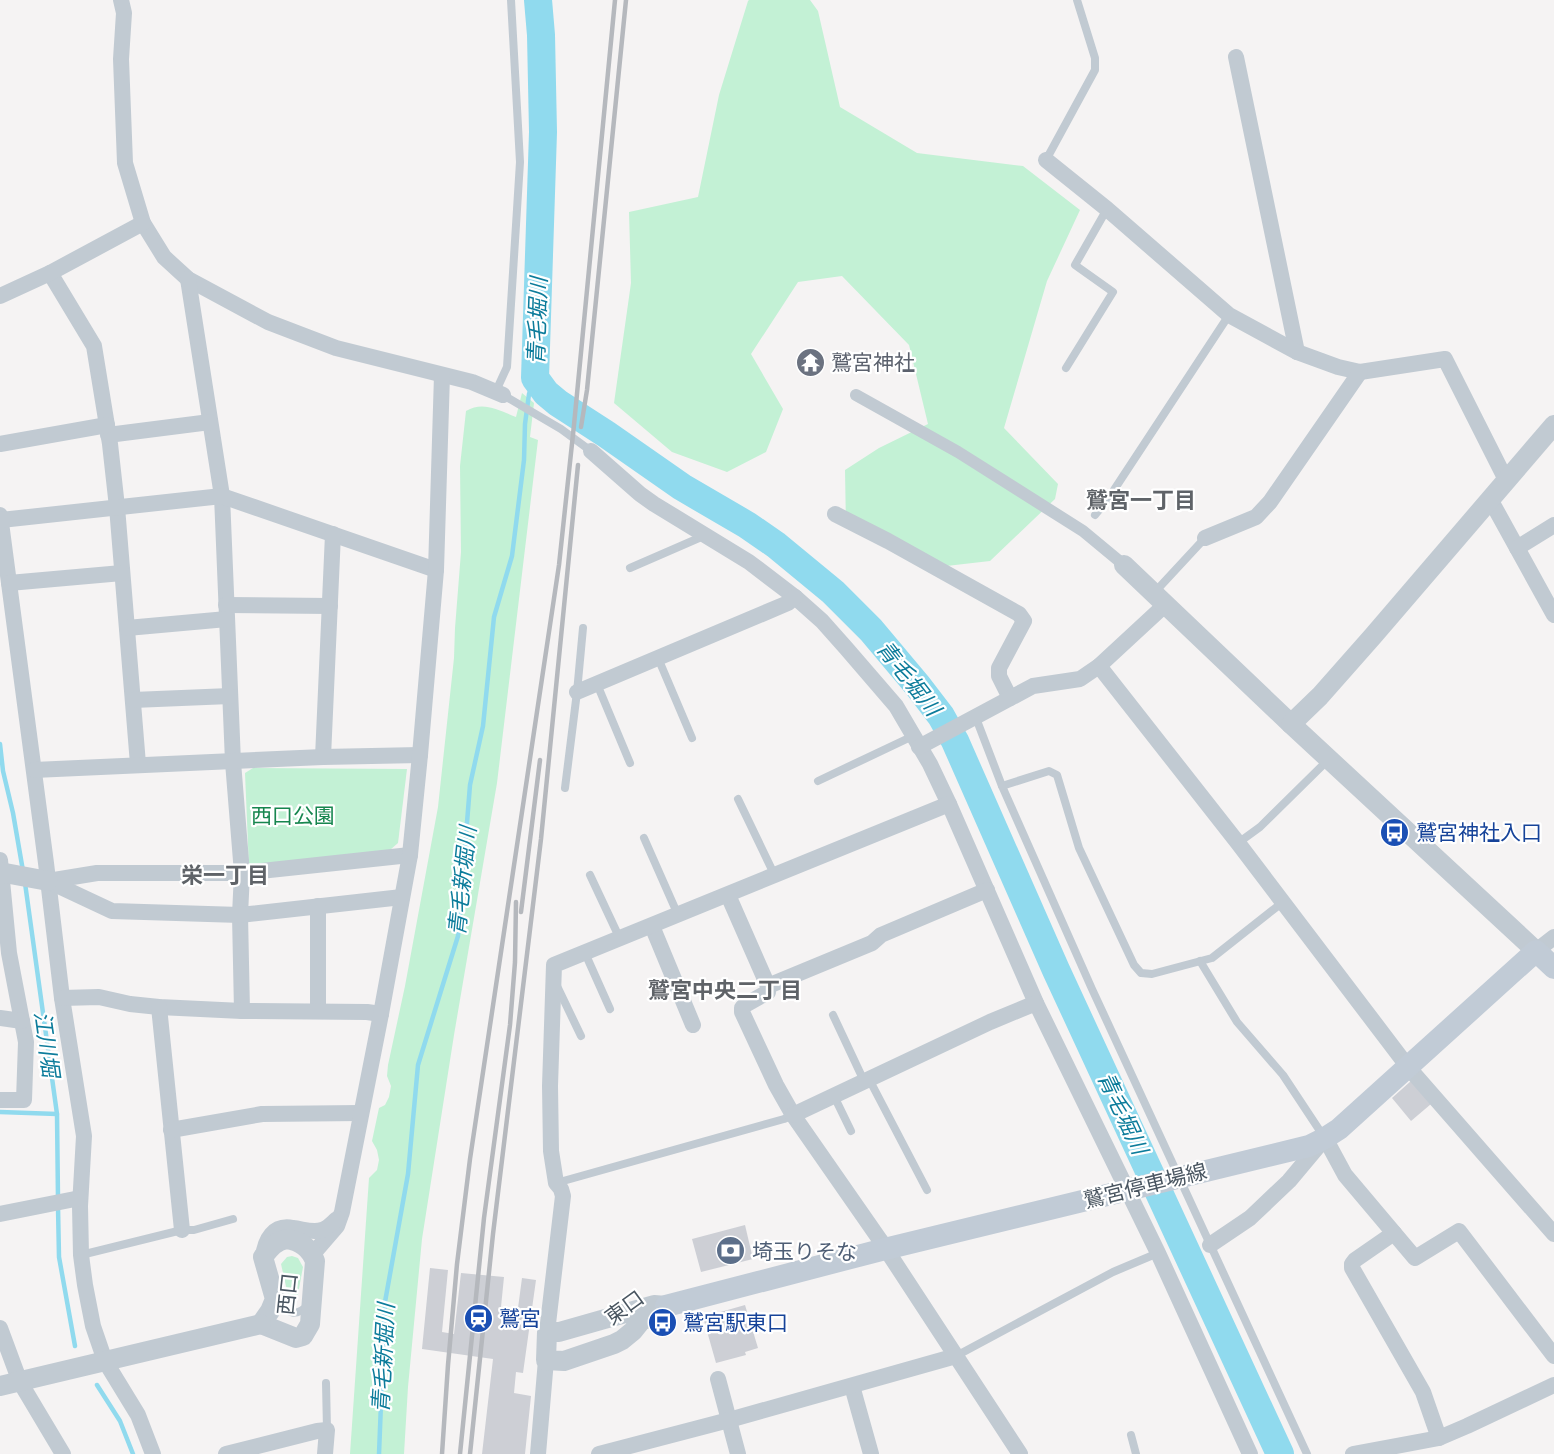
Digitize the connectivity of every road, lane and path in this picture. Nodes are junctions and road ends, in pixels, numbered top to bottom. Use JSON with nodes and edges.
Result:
{"nodes":[{"id":1,"x":121,"y":0,"type":"edge"},
{"id":2,"x":510,"y":0,"type":"edge"},
{"id":3,"x":1077,"y":0,"type":"edge"},
{"id":4,"x":1236,"y":57,"type":"dead end"},
{"id":5,"x":1046,"y":160,"type":"joint"},
{"id":6,"x":1107,"y":209,"type":"junction"},
{"id":7,"x":143,"y":223,"type":"junction"},
{"id":8,"x":50,"y":273,"type":"junction"},
{"id":9,"x":188,"y":279,"type":"junction"},
{"id":10,"x":0,"y":296,"type":"edge"},
{"id":11,"x":1229,"y":315,"type":"junction"},
{"id":12,"x":1297,"y":352,"type":"junction"},
{"id":13,"x":1066,"y":368,"type":"dead end"},
{"id":14,"x":1360,"y":372,"type":"junction"},
{"id":15,"x":442,"y":375,"type":"junction"},
{"id":16,"x":856,"y":395,"type":"dead end"},
{"id":17,"x":504,"y":396,"type":"junction"},
{"id":18,"x":210,"y":422,"type":"junction"},
{"id":19,"x":1554,"y":424,"type":"edge"},
{"id":20,"x":108,"y":430,"type":"junction"},
{"id":21,"x":0,"y":444,"type":"edge"},
{"id":22,"x":591,"y":451,"type":"joint"},
{"id":23,"x":1506,"y":480,"type":"junction"},
{"id":24,"x":222,"y":496,"type":"junction"},
{"id":25,"x":1490,"y":499,"type":"junction"},
{"id":26,"x":117,"y":507,"type":"junction"},
{"id":27,"x":835,"y":514,"type":"dead end"},
{"id":28,"x":1095,"y":514,"type":"dead end"},
{"id":29,"x":0,"y":515,"type":"edge"},
{"id":30,"x":1,"y":520,"type":"edge"},
{"id":31,"x":1554,"y":525,"type":"edge"},
{"id":32,"x":333,"y":534,"type":"junction"},
{"id":33,"x":704,"y":534,"type":"junction"},
{"id":34,"x":1205,"y":538,"type":"joint"},
{"id":35,"x":1517,"y":548,"type":"junction"},
{"id":36,"x":1124,"y":565,"type":"joint"},
{"id":37,"x":630,"y":568,"type":"dead end"},
{"id":38,"x":436,"y":570,"type":"junction"},
{"id":39,"x":122,"y":573,"type":"junction"},
{"id":40,"x":9,"y":583,"type":"junction"},
{"id":41,"x":795,"y":597,"type":"junction"},
{"id":42,"x":1160,"y":599,"type":"junction"},
{"id":43,"x":330,"y":606,"type":"junction"},
{"id":44,"x":226,"y":612,"type":"junction"},
{"id":45,"x":1554,"y":615,"type":"edge"},
{"id":46,"x":127,"y":628,"type":"junction"},
{"id":47,"x":583,"y":628,"type":"dead end"},
{"id":48,"x":658,"y":658,"type":"junction"},
{"id":49,"x":1099,"y":666,"type":"junction"},
{"id":50,"x":597,"y":684,"type":"junction"},
{"id":51,"x":577,"y":692,"type":"junction"},
{"id":52,"x":230,"y":696,"type":"junction"},
{"id":53,"x":1010,"y":698,"type":"junction"},
{"id":54,"x":133,"y":700,"type":"junction"},
{"id":55,"x":973,"y":719,"type":"junction"},
{"id":56,"x":1291,"y":724,"type":"junction"},
{"id":57,"x":692,"y":738,"type":"dead end"},
{"id":58,"x":920,"y":742,"type":"junction"},
{"id":59,"x":420,"y":755,"type":"junction"},
{"id":60,"x":323,"y":757,"type":"junction"},
{"id":61,"x":1329,"y":759,"type":"junction"},
{"id":62,"x":233,"y":762,"type":"junction"},
{"id":63,"x":630,"y":763,"type":"dead end"},
{"id":64,"x":138,"y":764,"type":"junction"},
{"id":65,"x":34,"y":770,"type":"junction"},
{"id":66,"x":818,"y":781,"type":"dead end"},
{"id":67,"x":1002,"y":786,"type":"junction"},
{"id":68,"x":565,"y":788,"type":"dead end"},
{"id":69,"x":738,"y":799,"type":"dead end"},
{"id":70,"x":950,"y":804,"type":"junction"},
{"id":71,"x":644,"y":838,"type":"dead end"},
{"id":72,"x":1238,"y":843,"type":"junction"},
{"id":73,"x":410,"y":855,"type":"junction"},
{"id":74,"x":1,"y":868,"type":"edge"},
{"id":75,"x":242,"y":873,"type":"junction"},
{"id":76,"x":590,"y":875,"type":"dead end"},
{"id":77,"x":775,"y":876,"type":"junction"},
{"id":78,"x":48,"y":881,"type":"junction"},
{"id":79,"x":987,"y":890,"type":"junction"},
{"id":80,"x":728,"y":895,"type":"junction"},
{"id":81,"x":402,"y":897,"type":"junction"},
{"id":82,"x":1283,"y":902,"type":"junction"},
{"id":83,"x":318,"y":906,"type":"junction"},
{"id":84,"x":240,"y":915,"type":"junction"},
{"id":85,"x":678,"y":915,"type":"junction"},
{"id":86,"x":652,"y":926,"type":"junction"},
{"id":87,"x":1554,"y":937,"type":"edge"},
{"id":88,"x":620,"y":939,"type":"junction"},
{"id":89,"x":1536,"y":951,"type":"junction"},
{"id":90,"x":5,"y":952,"type":"edge"},
{"id":91,"x":585,"y":953,"type":"junction"},
{"id":92,"x":1200,"y":962,"type":"junction"},
{"id":93,"x":1554,"y":968,"type":"edge"},
{"id":94,"x":554,"y":980,"type":"junction"},
{"id":95,"x":768,"y":986,"type":"junction"},
{"id":96,"x":62,"y":998,"type":"junction"},
{"id":97,"x":1036,"y":1003,"type":"junction"},
{"id":98,"x":159,"y":1007,"type":"junction"},
{"id":99,"x":610,"y":1010,"type":"dead end"},
{"id":100,"x":243,"y":1011,"type":"junction"},
{"id":101,"x":318,"y":1011,"type":"junction"},
{"id":102,"x":381,"y":1014,"type":"junction"},
{"id":103,"x":833,"y":1015,"type":"dead end"},
{"id":104,"x":0,"y":1018,"type":"edge"},
{"id":105,"x":22,"y":1021,"type":"junction"},
{"id":106,"x":693,"y":1025,"type":"dead end"},
{"id":107,"x":581,"y":1036,"type":"dead end"},
{"id":108,"x":1408,"y":1067,"type":"junction"},
{"id":109,"x":867,"y":1080,"type":"junction"},
{"id":110,"x":834,"y":1096,"type":"junction"},
{"id":111,"x":0,"y":1100,"type":"edge"},
{"id":112,"x":361,"y":1113,"type":"junction"},
{"id":113,"x":793,"y":1115,"type":"junction"},
{"id":114,"x":171,"y":1130,"type":"junction"},
{"id":115,"x":851,"y":1131,"type":"dead end"},
{"id":116,"x":1325,"y":1138,"type":"junction"},
{"id":117,"x":1176,"y":1177,"type":"junction"},
{"id":118,"x":556,"y":1183,"type":"junction"},
{"id":119,"x":1131,"y":1188,"type":"junction"},
{"id":120,"x":927,"y":1190,"type":"dead end"},
{"id":121,"x":80,"y":1198,"type":"junction"},
{"id":122,"x":0,"y":1214,"type":"edge"},
{"id":123,"x":341,"y":1217,"type":"junction"},
{"id":124,"x":233,"y":1219,"type":"dead end"},
{"id":125,"x":182,"y":1230,"type":"junction"},
{"id":126,"x":1394,"y":1233,"type":"junction"},
{"id":127,"x":1554,"y":1234,"type":"edge"},
{"id":128,"x":1210,"y":1245,"type":"junction"},
{"id":129,"x":885,"y":1249,"type":"junction"},
{"id":130,"x":1158,"y":1253,"type":"junction"},
{"id":131,"x":81,"y":1255,"type":"junction"},
{"id":132,"x":312,"y":1255,"type":"junction"},
{"id":133,"x":263,"y":1257,"type":"junction"},
{"id":134,"x":275,"y":1299,"type":"junction"},
{"id":135,"x":312,"y":1302,"type":"junction"},
{"id":136,"x":666,"y":1306,"type":"junction"},
{"id":137,"x":261,"y":1323,"type":"junction"},
{"id":138,"x":578,"y":1326,"type":"junction"},
{"id":139,"x":0,"y":1328,"type":"edge"},
{"id":140,"x":548,"y":1332,"type":"junction"},
{"id":141,"x":588,"y":1353,"type":"junction"},
{"id":142,"x":956,"y":1356,"type":"junction"},
{"id":143,"x":1554,"y":1356,"type":"edge"},
{"id":144,"x":546,"y":1360,"type":"junction"},
{"id":145,"x":105,"y":1361,"type":"junction"},
{"id":146,"x":718,"y":1379,"type":"dead end"},
{"id":147,"x":20,"y":1382,"type":"junction"},
{"id":148,"x":326,"y":1383,"type":"dead end"},
{"id":149,"x":1554,"y":1385,"type":"edge"},
{"id":150,"x":0,"y":1386,"type":"edge"},
{"id":151,"x":852,"y":1386,"type":"junction"},
{"id":152,"x":729,"y":1420,"type":"junction"},
{"id":153,"x":327,"y":1430,"type":"junction"},
{"id":154,"x":1131,"y":1435,"type":"dead end"},
{"id":155,"x":1439,"y":1438,"type":"junction"},
{"id":156,"x":605,"y":1453,"type":"edge"},
{"id":157,"x":63,"y":1454,"type":"edge"},
{"id":158,"x":153,"y":1454,"type":"edge"},
{"id":159,"x":226,"y":1454,"type":"edge"},
{"id":160,"x":325,"y":1454,"type":"edge"},
{"id":161,"x":538,"y":1454,"type":"edge"},
{"id":162,"x":738,"y":1454,"type":"edge"},
{"id":163,"x":871,"y":1454,"type":"edge"},
{"id":164,"x":1020,"y":1454,"type":"edge"},
{"id":165,"x":1136,"y":1454,"type":"edge"},
{"id":166,"x":1250,"y":1454,"type":"edge"},
{"id":167,"x":1307,"y":1454,"type":"edge"},
{"id":168,"x":1353,"y":1454,"type":"edge"}],
"edges":[{"from":1,"to":7,"type":"street"},
{"from":2,"to":17,"type":"lane"},
{"from":3,"to":5,"type":"lane"},
{"from":4,"to":12,"type":"street"},
{"from":5,"to":6,"type":"street"},
{"from":6,"to":11,"type":"street"},
{"from":6,"to":13,"type":"lane"},
{"from":7,"to":8,"type":"street"},
{"from":7,"to":9,"type":"street"},
{"from":8,"to":10,"type":"street"},
{"from":8,"to":20,"type":"street"},
{"from":9,"to":15,"type":"street"},
{"from":9,"to":18,"type":"street"},
{"from":11,"to":12,"type":"street"},
{"from":11,"to":28,"type":"lane"},
{"from":12,"to":14,"type":"street"},
{"from":14,"to":23,"type":"street"},
{"from":14,"to":34,"type":"street"},
{"from":15,"to":17,"type":"street"},
{"from":15,"to":38,"type":"street"},
{"from":16,"to":36,"type":"street"},
{"from":17,"to":22,"type":"lane"},
{"from":18,"to":20,"type":"street"},
{"from":18,"to":24,"type":"street"},
{"from":19,"to":23,"type":"street"},
{"from":20,"to":21,"type":"street"},
{"from":20,"to":26,"type":"street"},
{"from":22,"to":33,"type":"street"},
{"from":23,"to":25,"type":"street"},
{"from":24,"to":26,"type":"street"},
{"from":24,"to":32,"type":"street"},
{"from":24,"to":44,"type":"street"},
{"from":25,"to":35,"type":"street"},
{"from":25,"to":56,"type":"street"},
{"from":26,"to":30,"type":"street"},
{"from":26,"to":39,"type":"street"},
{"from":27,"to":53,"type":"street"},
{"from":29,"to":30,"type":"street"},
{"from":30,"to":40,"type":"street"},
{"from":31,"to":35,"type":"street"},
{"from":32,"to":38,"type":"street"},
{"from":32,"to":43,"type":"street"},
{"from":33,"to":37,"type":"lane"},
{"from":33,"to":41,"type":"street"},
{"from":34,"to":42,"type":"lane"},
{"from":35,"to":45,"type":"street"},
{"from":36,"to":42,"type":"street"},
{"from":38,"to":59,"type":"street"},
{"from":39,"to":40,"type":"street"},
{"from":39,"to":46,"type":"street"},
{"from":40,"to":65,"type":"street"},
{"from":41,"to":48,"type":"street"},
{"from":41,"to":58,"type":"street"},
{"from":42,"to":49,"type":"street"},
{"from":42,"to":56,"type":"street"},
{"from":43,"to":44,"type":"street"},
{"from":43,"to":60,"type":"street"},
{"from":44,"to":46,"type":"street"},
{"from":44,"to":52,"type":"street"},
{"from":46,"to":54,"type":"street"},
{"from":47,"to":51,"type":"lane"},
{"from":48,"to":50,"type":"street"},
{"from":48,"to":57,"type":"lane"},
{"from":49,"to":53,"type":"street"},
{"from":49,"to":72,"type":"street"},
{"from":50,"to":51,"type":"street"},
{"from":50,"to":63,"type":"lane"},
{"from":51,"to":68,"type":"lane"},
{"from":52,"to":54,"type":"street"},
{"from":52,"to":62,"type":"street"},
{"from":53,"to":55,"type":"street"},
{"from":54,"to":64,"type":"street"},
{"from":55,"to":58,"type":"street"},
{"from":55,"to":67,"type":"lane"},
{"from":56,"to":61,"type":"street"},
{"from":58,"to":66,"type":"lane"},
{"from":58,"to":70,"type":"street"},
{"from":59,"to":60,"type":"street"},
{"from":59,"to":73,"type":"street"},
{"from":60,"to":62,"type":"street"},
{"from":61,"to":72,"type":"lane"},
{"from":61,"to":89,"type":"street"},
{"from":62,"to":64,"type":"street"},
{"from":62,"to":75,"type":"street"},
{"from":64,"to":65,"type":"street"},
{"from":65,"to":78,"type":"street"},
{"from":67,"to":92,"type":"lane"},
{"from":67,"to":117,"type":"lane"},
{"from":69,"to":77,"type":"lane"},
{"from":70,"to":77,"type":"street"},
{"from":70,"to":79,"type":"street"},
{"from":71,"to":85,"type":"lane"},
{"from":72,"to":82,"type":"street"},
{"from":73,"to":75,"type":"street"},
{"from":73,"to":81,"type":"street"},
{"from":74,"to":78,"type":"street"},
{"from":74,"to":90,"type":"street"},
{"from":75,"to":78,"type":"street"},
{"from":75,"to":84,"type":"street"},
{"from":76,"to":88,"type":"lane"},
{"from":77,"to":80,"type":"street"},
{"from":78,"to":84,"type":"street"},
{"from":78,"to":96,"type":"street"},
{"from":79,"to":95,"type":"street"},
{"from":79,"to":97,"type":"street"},
{"from":80,"to":85,"type":"street"},
{"from":80,"to":95,"type":"street"},
{"from":81,"to":83,"type":"street"},
{"from":81,"to":102,"type":"street"},
{"from":82,"to":92,"type":"lane"},
{"from":82,"to":108,"type":"street"},
{"from":83,"to":84,"type":"street"},
{"from":83,"to":101,"type":"street"},
{"from":84,"to":100,"type":"street"},
{"from":85,"to":86,"type":"street"},
{"from":86,"to":88,"type":"street"},
{"from":86,"to":106,"type":"street"},
{"from":87,"to":89,"type":"street"},
{"from":88,"to":91,"type":"street"},
{"from":89,"to":93,"type":"main road"},
{"from":89,"to":108,"type":"main road","name":"鷲宮停車場線"},
{"from":90,"to":105,"type":"street"},
{"from":91,"to":94,"type":"street"},
{"from":91,"to":99,"type":"lane"},
{"from":92,"to":116,"type":"lane"},
{"from":94,"to":107,"type":"lane"},
{"from":94,"to":118,"type":"street"},
{"from":95,"to":113,"type":"street"},
{"from":96,"to":98,"type":"street"},
{"from":96,"to":121,"type":"street"},
{"from":97,"to":109,"type":"street"},
{"from":97,"to":119,"type":"street"},
{"from":98,"to":100,"type":"street"},
{"from":98,"to":114,"type":"street"},
{"from":100,"to":101,"type":"street"},
{"from":101,"to":102,"type":"street"},
{"from":102,"to":112,"type":"street"},
{"from":103,"to":109,"type":"lane"},
{"from":104,"to":105,"type":"street"},
{"from":105,"to":111,"type":"street"},
{"from":108,"to":116,"type":"main road","name":"鷲宮停車場線"},
{"from":108,"to":127,"type":"street"},
{"from":109,"to":110,"type":"street"},
{"from":109,"to":120,"type":"lane"},
{"from":110,"to":113,"type":"street"},
{"from":110,"to":115,"type":"lane"},
{"from":112,"to":114,"type":"street"},
{"from":112,"to":123,"type":"street"},
{"from":113,"to":118,"type":"lane"},
{"from":113,"to":129,"type":"street"},
{"from":114,"to":125,"type":"street"},
{"from":116,"to":117,"type":"main road","name":"鷲宮停車場線"},
{"from":116,"to":126,"type":"street"},
{"from":116,"to":128,"type":"street"},
{"from":117,"to":119,"type":"main road","name":"鷲宮停車場線"},
{"from":117,"to":128,"type":"lane"},
{"from":118,"to":140,"type":"street"},
{"from":119,"to":129,"type":"main road","name":"鷲宮停車場線"},
{"from":119,"to":130,"type":"street"},
{"from":121,"to":122,"type":"street"},
{"from":121,"to":131,"type":"street"},
{"from":123,"to":132,"type":"street"},
{"from":123,"to":133,"type":"street"},
{"from":124,"to":125,"type":"lane"},
{"from":125,"to":131,"type":"lane"},
{"from":126,"to":143,"type":"street"},
{"from":126,"to":155,"type":"street"},
{"from":128,"to":167,"type":"lane"},
{"from":129,"to":136,"type":"main road","name":"鷲宮停車場線"},
{"from":129,"to":142,"type":"street"},
{"from":130,"to":142,"type":"lane"},
{"from":130,"to":166,"type":"street"},
{"from":131,"to":145,"type":"street"},
{"from":132,"to":133,"type":"street","name":"西口"},
{"from":132,"to":135,"type":"street","name":"西口"},
{"from":133,"to":134,"type":"street","name":"西口"},
{"from":134,"to":135,"type":"lane"},
{"from":134,"to":137,"type":"street","name":"西口"},
{"from":135,"to":137,"type":"street","name":"西口"},
{"from":136,"to":138,"type":"street","name":"東口"},
{"from":136,"to":141,"type":"street","name":"東口"},
{"from":137,"to":145,"type":"street"},
{"from":138,"to":140,"type":"street","name":"東口"},
{"from":138,"to":141,"type":"street"},
{"from":139,"to":147,"type":"street"},
{"from":140,"to":144,"type":"street"},
{"from":141,"to":144,"type":"street","name":"東口"},
{"from":142,"to":151,"type":"street"},
{"from":142,"to":164,"type":"street"},
{"from":144,"to":161,"type":"street"},
{"from":145,"to":147,"type":"street"},
{"from":145,"to":158,"type":"street"},
{"from":146,"to":152,"type":"street"},
{"from":147,"to":150,"type":"street"},
{"from":147,"to":157,"type":"street"},
{"from":148,"to":153,"type":"lane"},
{"from":149,"to":155,"type":"street"},
{"from":151,"to":152,"type":"street"},
{"from":151,"to":163,"type":"street"},
{"from":152,"to":156,"type":"street"},
{"from":152,"to":162,"type":"street"},
{"from":153,"to":159,"type":"street"},
{"from":153,"to":160,"type":"street"},
{"from":154,"to":165,"type":"lane"},
{"from":155,"to":168,"type":"street"}]}
